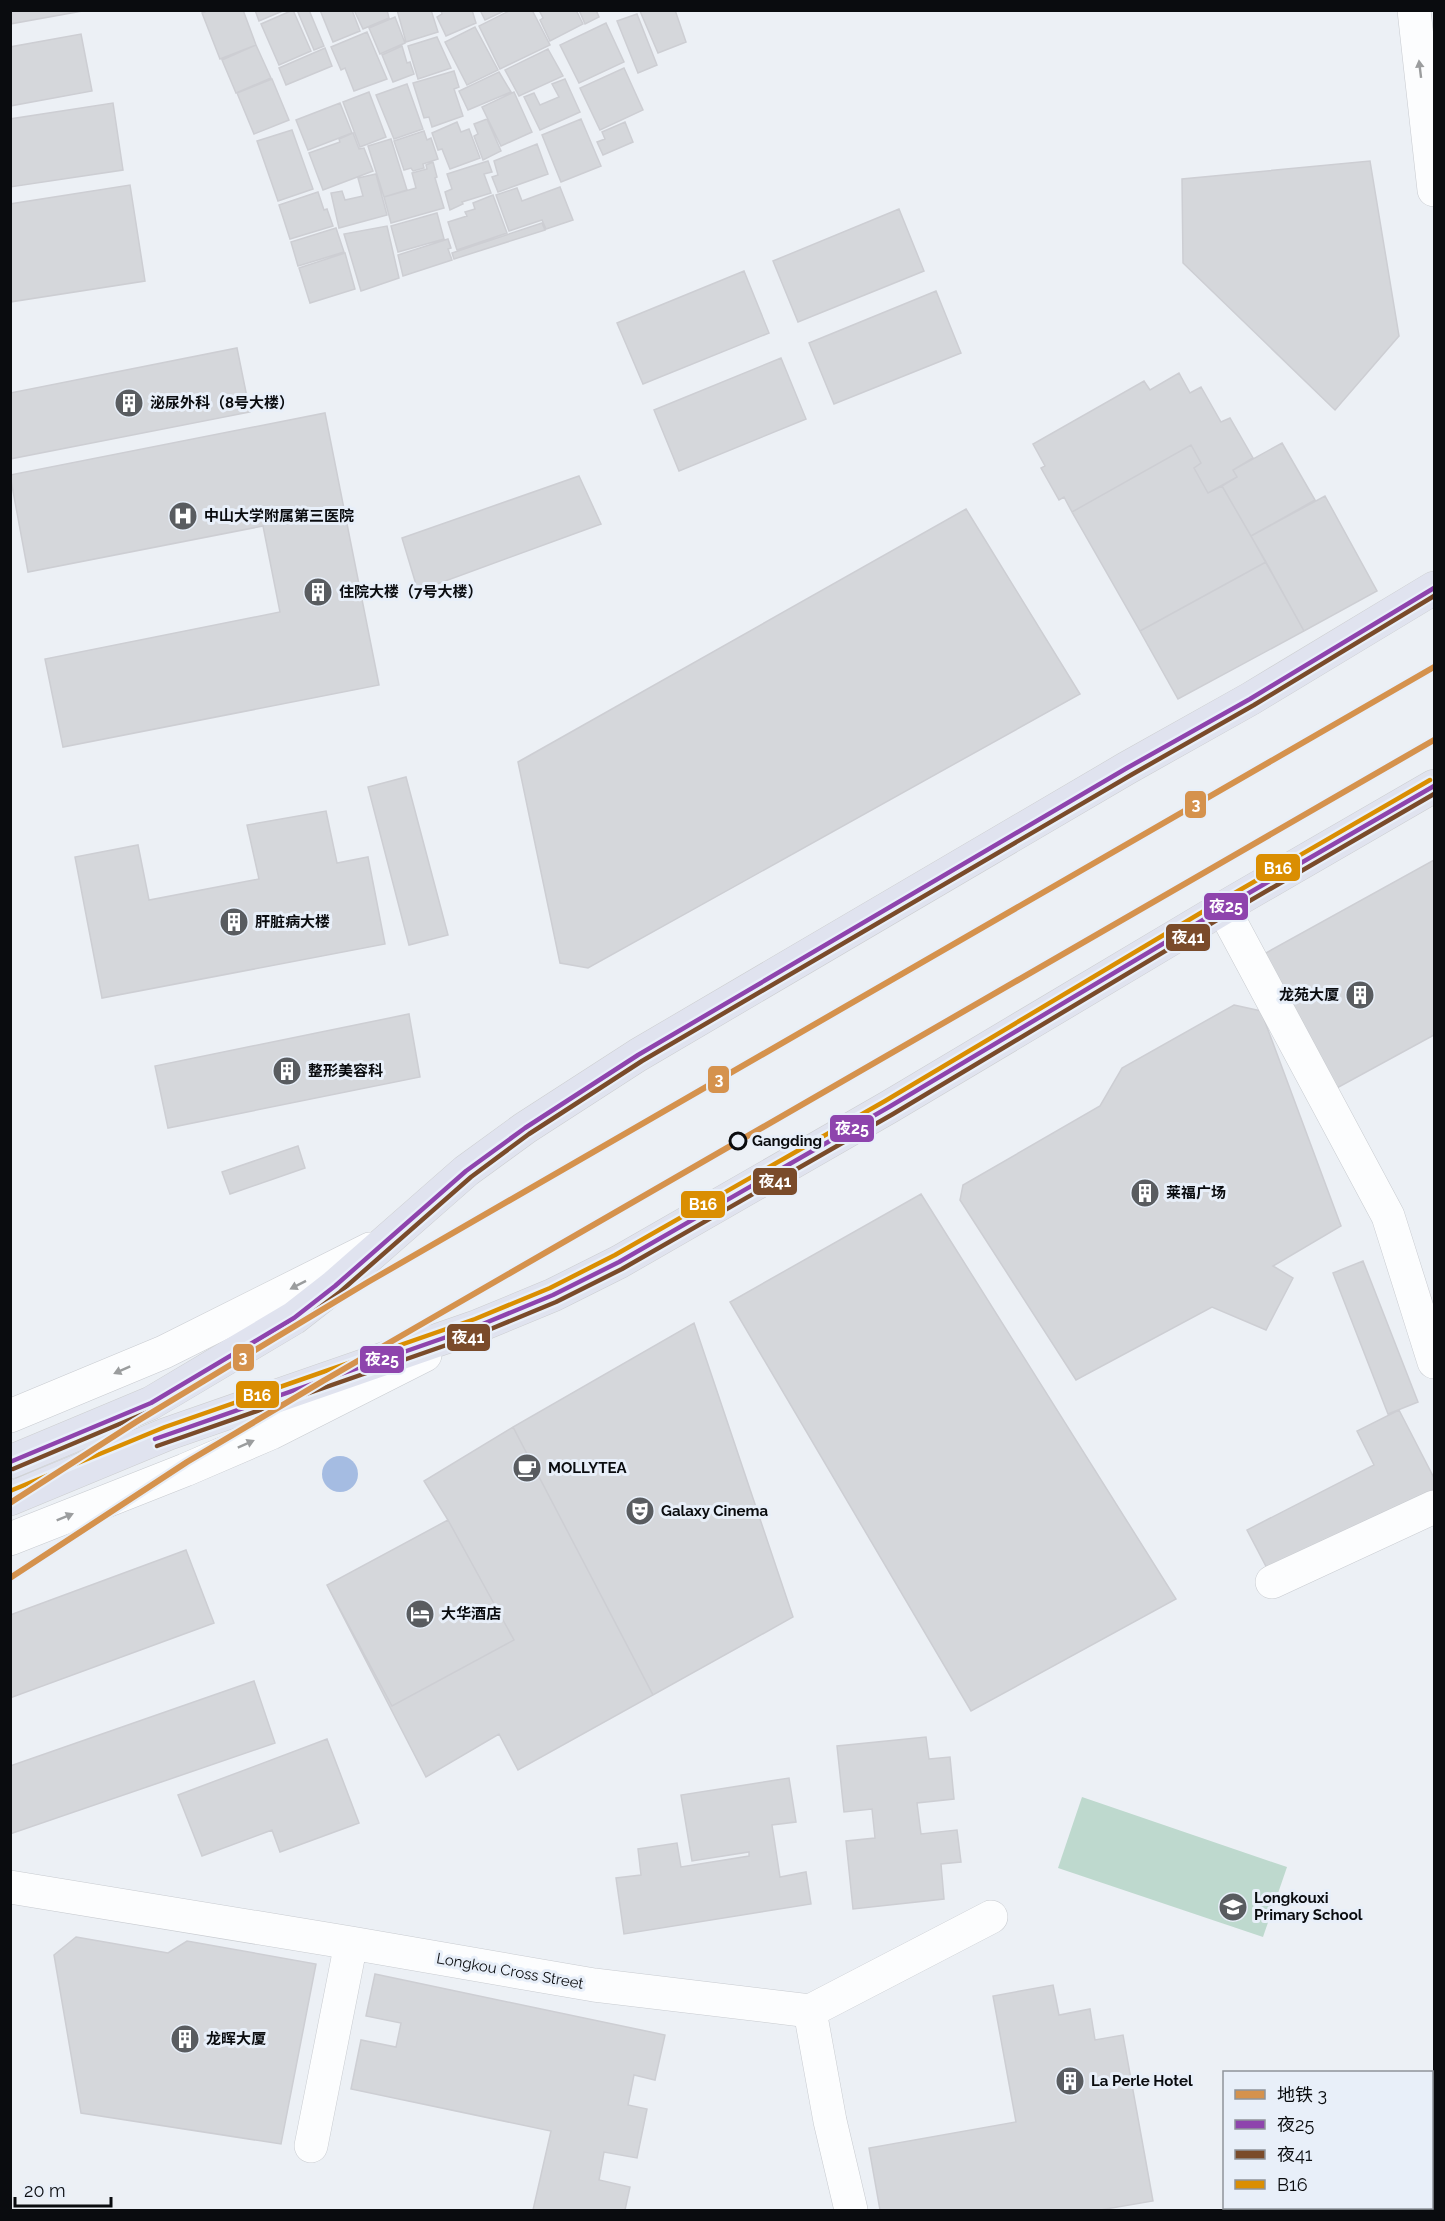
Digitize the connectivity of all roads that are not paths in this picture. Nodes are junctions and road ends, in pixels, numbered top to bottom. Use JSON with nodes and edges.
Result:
{"nodes":[{"id":1,"x":1414,"y":10,"type":"edge"},
{"id":2,"x":1434,"y":190,"type":"edge"},
{"id":3,"x":1434,"y":588,"type":"edge"},
{"id":4,"x":1434,"y":786,"type":"edge"},
{"id":5,"x":1223,"y":908,"type":"junction"},
{"id":6,"x":387,"y":1240,"type":"junction"},
{"id":7,"x":478,"y":1326,"type":"junction"},
{"id":8,"x":1434,"y":1362,"type":"edge"},
{"id":9,"x":10,"y":1416,"type":"edge"},
{"id":10,"x":10,"y":1462,"type":"edge"},
{"id":11,"x":10,"y":1499,"type":"edge"},
{"id":12,"x":1434,"y":1507,"type":"edge"},
{"id":13,"x":10,"y":1539,"type":"edge"},
{"id":14,"x":1272,"y":1582,"type":"dead end"},
{"id":15,"x":10,"y":1887,"type":"edge"},
{"id":16,"x":991,"y":1917,"type":"dead end"},
{"id":17,"x":351,"y":1942,"type":"junction"},
{"id":18,"x":810,"y":2011,"type":"junction"},
{"id":19,"x":311,"y":2146,"type":"dead end"},
{"id":20,"x":851,"y":2211,"type":"edge"}],
"edges":[{"from":2,"to":1,"type":"street","one_way":true},
{"from":3,"to":6,"type":"highway"},
{"from":4,"to":5,"type":"highway"},
{"from":5,"to":7,"type":"highway"},
{"from":5,"to":8,"type":"street"},
{"from":6,"to":9,"type":"street","one_way":true},
{"from":6,"to":10,"type":"highway"},
{"from":7,"to":11,"type":"highway"},
{"from":13,"to":7,"type":"street","one_way":true},
{"from":12,"to":14,"type":"street"},
{"from":15,"to":17,"type":"street","name":"Longkou Cross Street"},
{"from":16,"to":18,"type":"street"},
{"from":17,"to":18,"type":"street","name":"Longkou Cross Street"},
{"from":17,"to":19,"type":"street"},
{"from":18,"to":20,"type":"street"}]}
